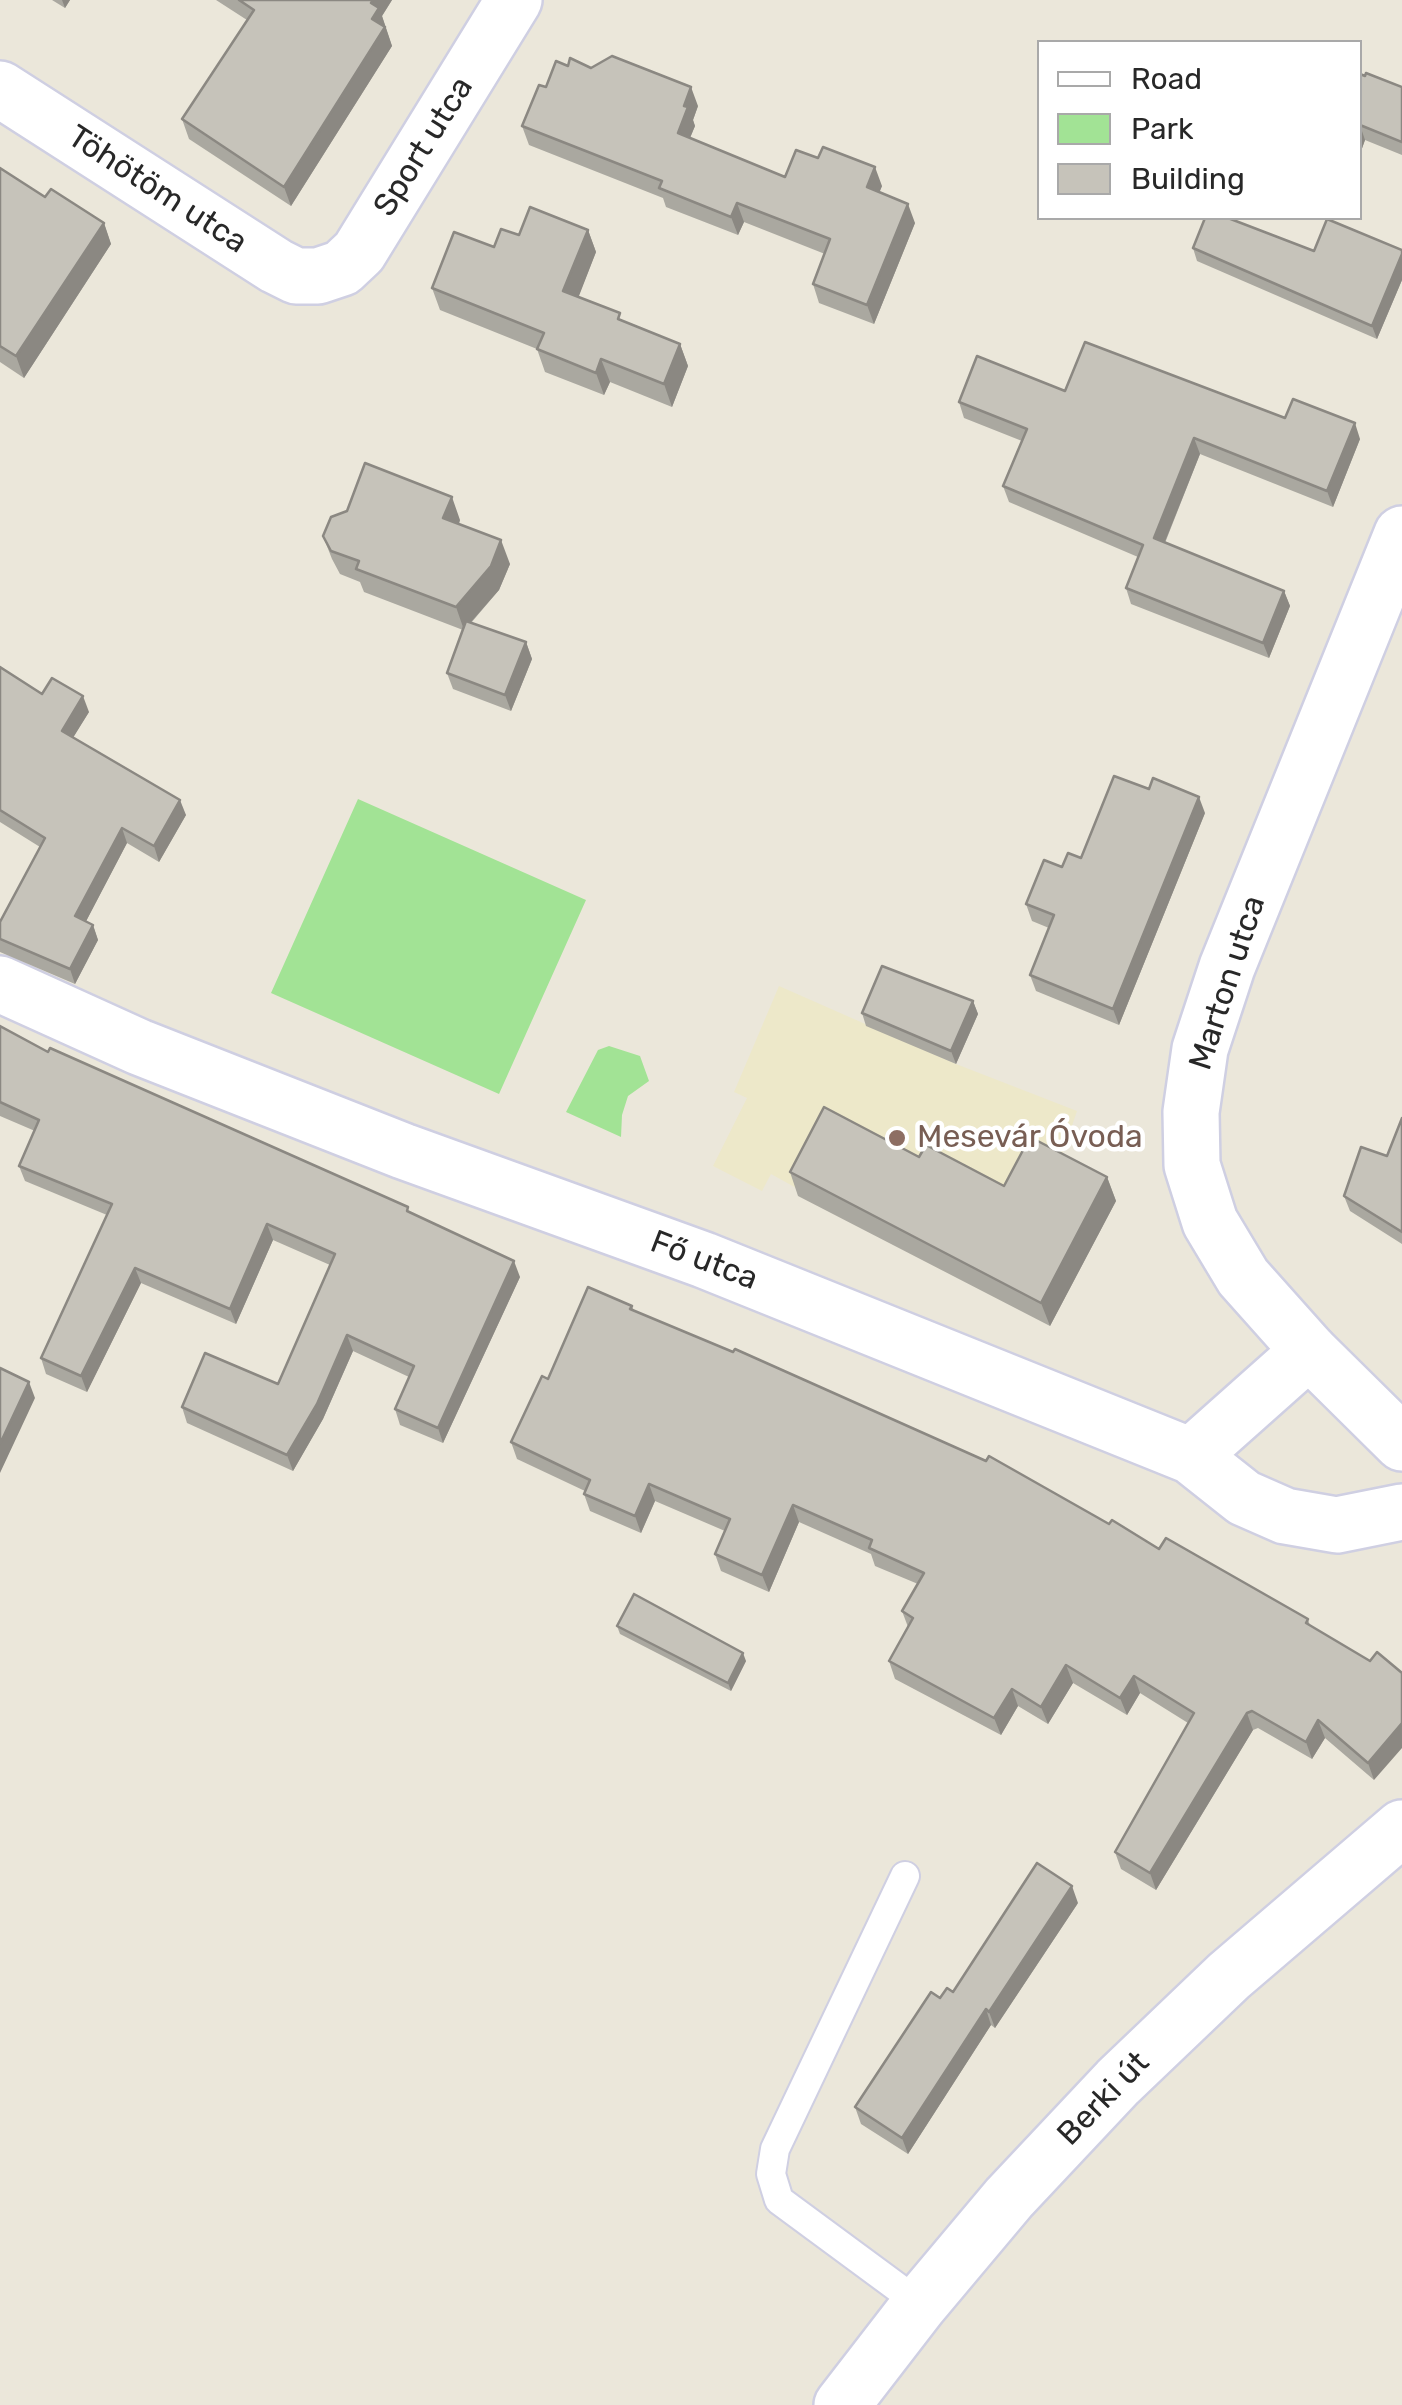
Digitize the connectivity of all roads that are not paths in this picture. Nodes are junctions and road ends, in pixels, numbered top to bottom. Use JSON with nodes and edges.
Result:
{"nodes":[{"id":1,"x":514,"y":0,"type":"edge"},
{"id":2,"x":0,"y":89,"type":"edge"},
{"id":3,"x":318,"y":276,"type":"joint"},
{"id":4,"x":1402,"y":534,"type":"edge"},
{"id":5,"x":0,"y":984,"type":"edge"},
{"id":6,"x":1309,"y":1352,"type":"junction"},
{"id":7,"x":1402,"y":1443,"type":"edge"},
{"id":8,"x":1191,"y":1456,"type":"junction"},
{"id":9,"x":1402,"y":1512,"type":"edge"},
{"id":10,"x":1402,"y":1828,"type":"edge"},
{"id":11,"x":905,"y":1876,"type":"dead end"},
{"id":12,"x":920,"y":2304,"type":"junction"},
{"id":13,"x":842,"y":2405,"type":"edge"}],
"edges":[{"from":1,"to":3,"type":"street","name":"Sport utca"},
{"from":2,"to":3,"type":"street","name":"Töhötöm utca"},
{"from":4,"to":6,"type":"street","name":"Marton utca"},
{"from":5,"to":8,"type":"street","name":"Fő utca"},
{"from":6,"to":7,"type":"street","name":"Marton utca"},
{"from":6,"to":8,"type":"street"},
{"from":8,"to":9,"type":"street","name":"Fő utca"},
{"from":10,"to":12,"type":"street","name":"Berki út"},
{"from":11,"to":12,"type":"lane"},
{"from":12,"to":13,"type":"street","name":"Berki út"}]}
